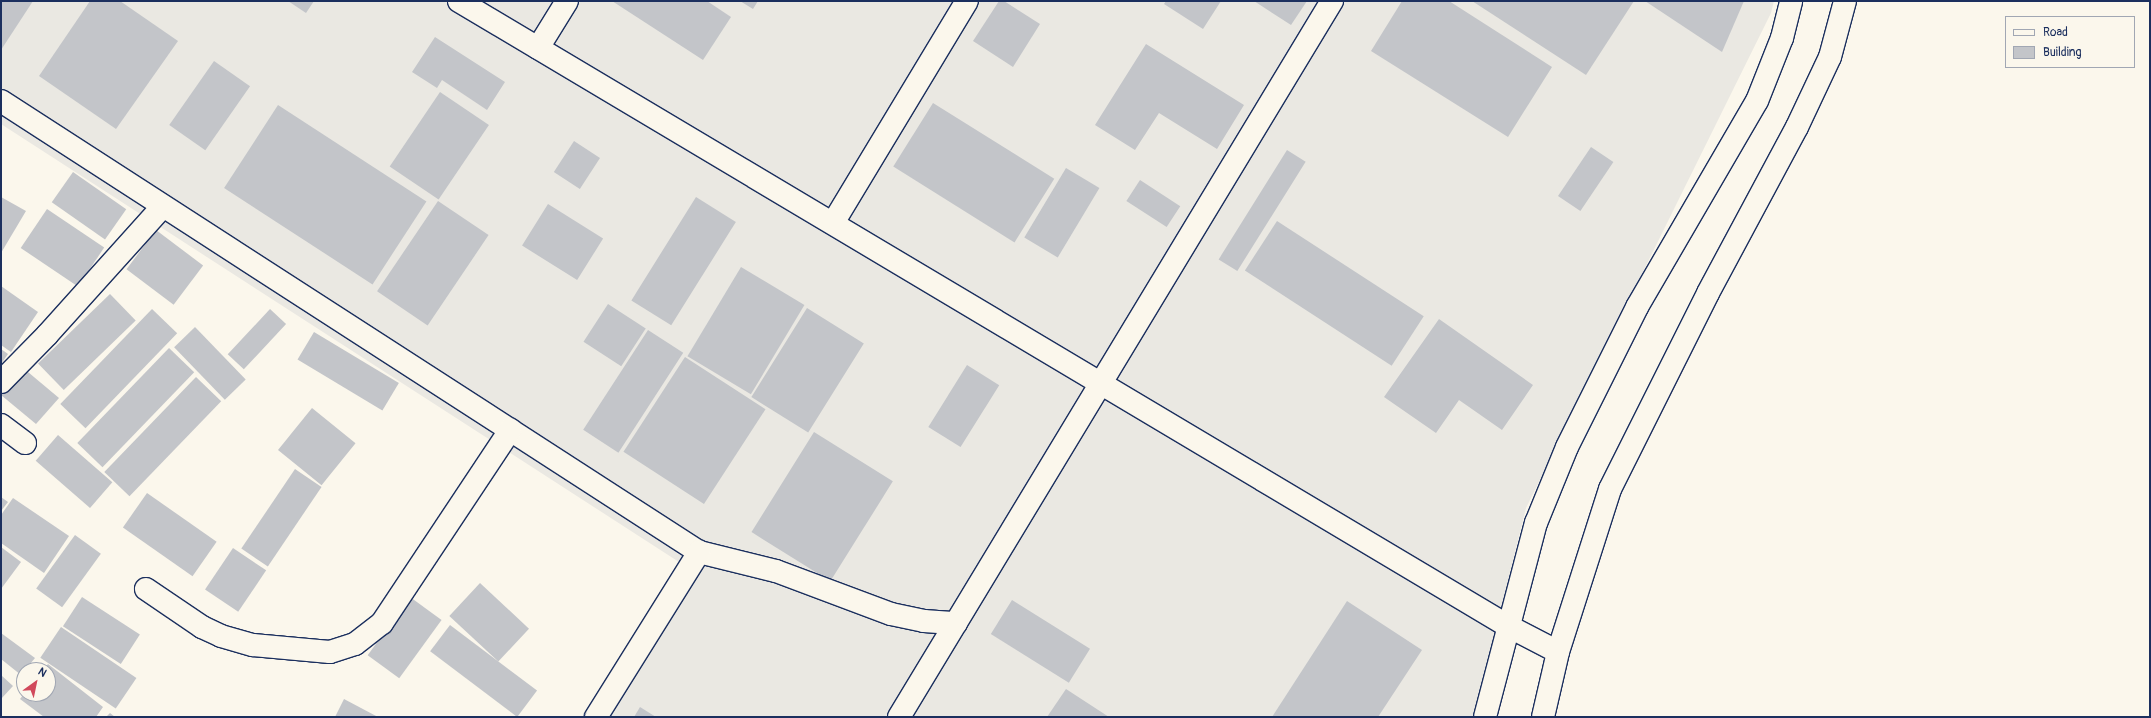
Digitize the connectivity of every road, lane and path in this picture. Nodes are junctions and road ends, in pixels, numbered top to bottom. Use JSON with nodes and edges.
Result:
{"nodes":[{"id":1,"x":459,"y":1,"type":"edge"},
{"id":2,"x":567,"y":1,"type":"edge"},
{"id":3,"x":967,"y":1,"type":"edge"},
{"id":4,"x":1332,"y":1,"type":"edge"},
{"id":5,"x":1790,"y":1,"type":"edge"},
{"id":6,"x":1845,"y":1,"type":"edge"},
{"id":7,"x":538,"y":48,"type":"junction"},
{"id":8,"x":1,"y":101,"type":"edge"},
{"id":9,"x":163,"y":206,"type":"junction"},
{"id":10,"x":833,"y":223,"type":"junction"},
{"id":11,"x":1,"y":382,"type":"edge"},
{"id":12,"x":1100,"y":383,"type":"junction"},
{"id":13,"x":1,"y":425,"type":"edge"},
{"id":14,"x":510,"y":430,"type":"junction"},
{"id":15,"x":25,"y":443,"type":"dead end"},
{"id":16,"x":699,"y":552,"type":"junction"},
{"id":17,"x":146,"y":588,"type":"dead end"},
{"id":18,"x":956,"y":622,"type":"junction"},
{"id":19,"x":1508,"y":626,"type":"junction"},
{"id":20,"x":1558,"y":652,"type":"junction"},
{"id":21,"x":596,"y":717,"type":"edge"},
{"id":22,"x":899,"y":717,"type":"edge"},
{"id":23,"x":1485,"y":717,"type":"edge"},
{"id":24,"x":1543,"y":717,"type":"edge"}],
"edges":[{"from":1,"to":7,"type":"street"},
{"from":2,"to":7,"type":"street"},
{"from":3,"to":10,"type":"street"},
{"from":4,"to":12,"type":"street"},
{"from":5,"to":19,"type":"street"},
{"from":6,"to":20,"type":"street"},
{"from":7,"to":10,"type":"street"},
{"from":8,"to":9,"type":"street"},
{"from":9,"to":11,"type":"street"},
{"from":9,"to":14,"type":"street"},
{"from":10,"to":12,"type":"street"},
{"from":12,"to":18,"type":"street"},
{"from":12,"to":19,"type":"street"},
{"from":13,"to":15,"type":"street"},
{"from":14,"to":16,"type":"street"},
{"from":14,"to":17,"type":"street"},
{"from":16,"to":18,"type":"street"},
{"from":16,"to":21,"type":"street"},
{"from":18,"to":22,"type":"street"},
{"from":19,"to":20,"type":"street"},
{"from":19,"to":23,"type":"street"},
{"from":20,"to":24,"type":"street"}]}
